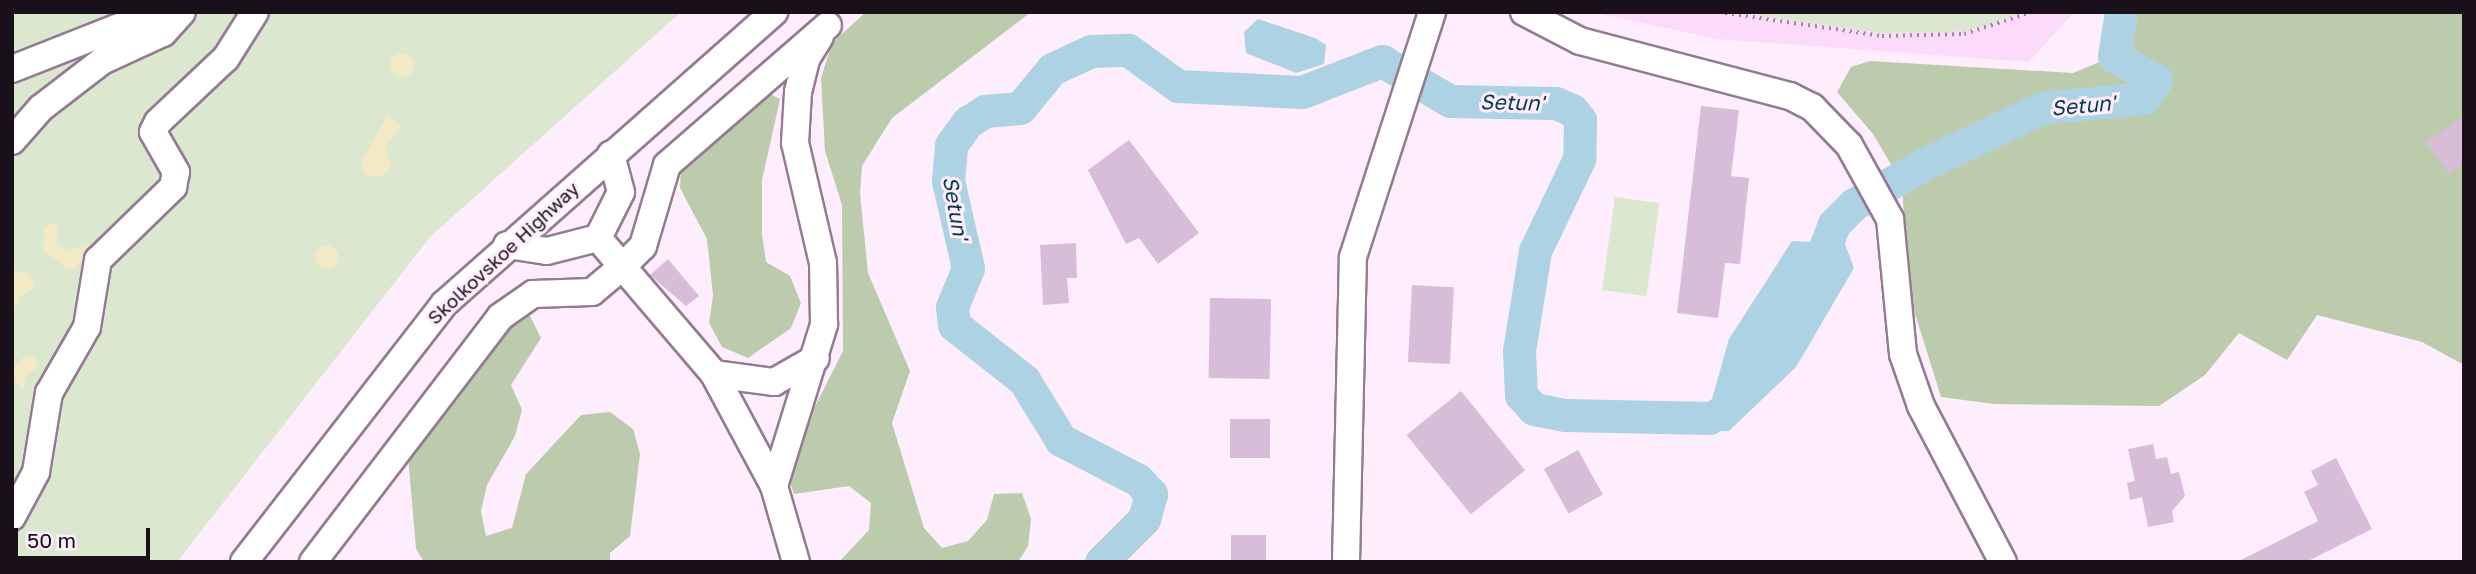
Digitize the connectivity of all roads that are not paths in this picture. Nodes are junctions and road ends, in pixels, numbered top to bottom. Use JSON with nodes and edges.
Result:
{"nodes":[{"id":1,"x":157,"y":12,"type":"edge"},
{"id":2,"x":182,"y":12,"type":"edge"},
{"id":3,"x":255,"y":12,"type":"edge"},
{"id":4,"x":774,"y":12,"type":"edge"},
{"id":5,"x":1432,"y":12,"type":"edge"},
{"id":6,"x":1524,"y":12,"type":"edge"},
{"id":7,"x":834,"y":18,"type":"edge"},
{"id":8,"x":12,"y":69,"type":"edge"},
{"id":9,"x":12,"y":141,"type":"edge"},
{"id":10,"x":611,"y":154,"type":"junction"},
{"id":11,"x":598,"y":237,"type":"junction"},
{"id":12,"x":507,"y":245,"type":"junction"},
{"id":13,"x":623,"y":266,"type":"junction"},
{"id":14,"x":816,"y":358,"type":"junction"},
{"id":15,"x":714,"y":374,"type":"junction"},
{"id":16,"x":774,"y":486,"type":"junction"},
{"id":17,"x":12,"y":517,"type":"edge"},
{"id":18,"x":244,"y":562,"type":"edge"},
{"id":19,"x":313,"y":562,"type":"edge"},
{"id":20,"x":796,"y":562,"type":"edge"},
{"id":21,"x":1346,"y":562,"type":"edge"},
{"id":22,"x":2004,"y":562,"type":"edge"}],
"edges":[{"from":1,"to":8,"type":"street"},
{"from":2,"to":9,"type":"street"},
{"from":3,"to":17,"type":"street"},
{"from":4,"to":10,"type":"street","name":"Skolkovskoe Highway"},
{"from":5,"to":21,"type":"street"},
{"from":6,"to":22,"type":"street"},
{"from":7,"to":13,"type":"street"},
{"from":7,"to":14,"type":"street"},
{"from":10,"to":11,"type":"street"},
{"from":10,"to":12,"type":"street","name":"Skolkovskoe Highway"},
{"from":11,"to":12,"type":"street"},
{"from":11,"to":13,"type":"street"},
{"from":12,"to":18,"type":"street","name":"Skolkovskoe Highway"},
{"from":13,"to":15,"type":"street"},
{"from":13,"to":19,"type":"street"},
{"from":14,"to":15,"type":"street"},
{"from":14,"to":16,"type":"street"},
{"from":15,"to":16,"type":"street"},
{"from":16,"to":20,"type":"street"}]}
